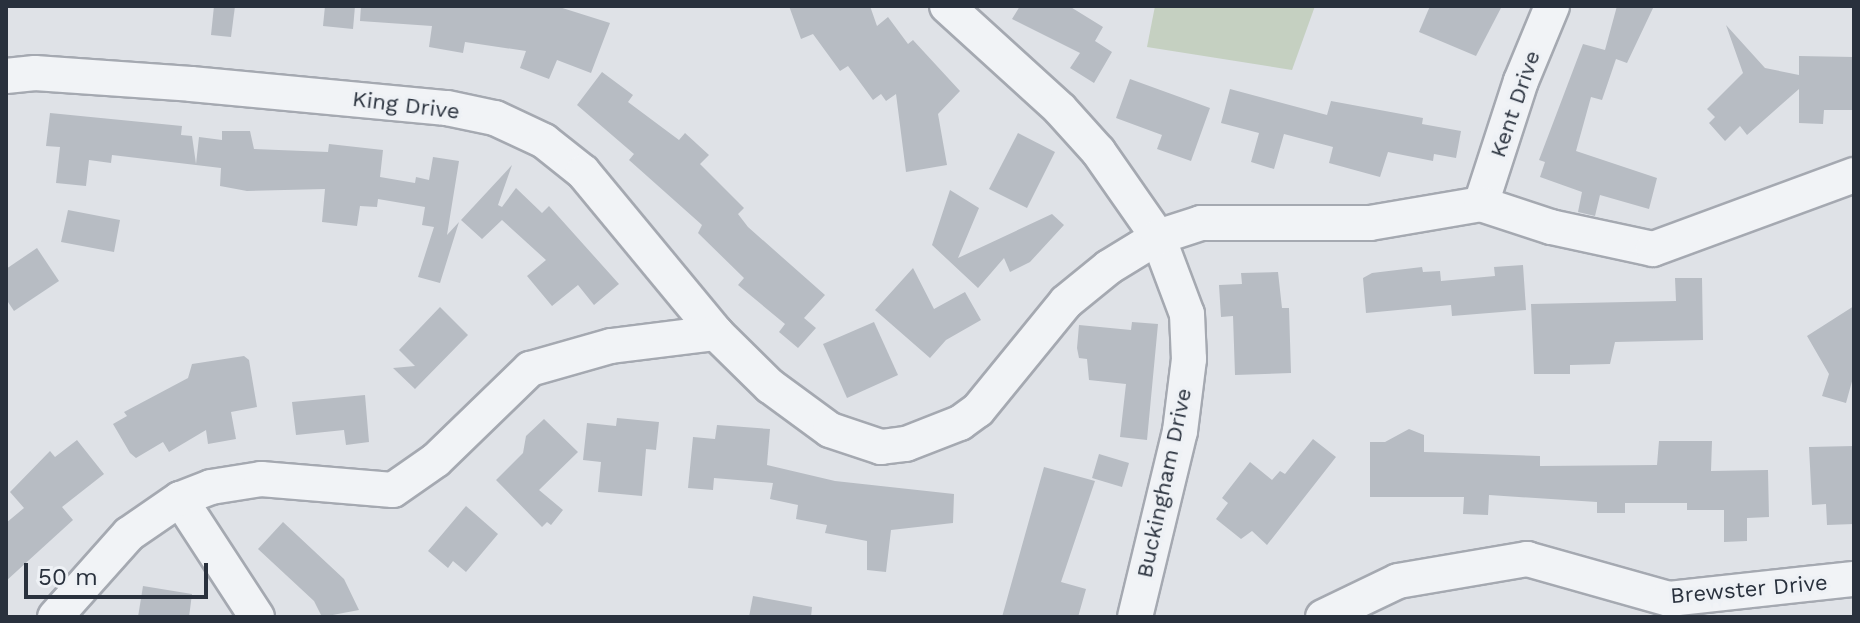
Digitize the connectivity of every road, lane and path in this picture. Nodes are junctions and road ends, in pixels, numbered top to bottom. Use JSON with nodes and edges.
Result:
{"nodes":[{"id":1,"x":947,"y":6,"type":"edge"},
{"id":2,"x":1552,"y":6,"type":"edge"},
{"id":3,"x":6,"y":76,"type":"edge"},
{"id":4,"x":1854,"y":175,"type":"edge"},
{"id":5,"x":1481,"y":204,"type":"junction"},
{"id":6,"x":1158,"y":237,"type":"junction"},
{"id":7,"x":716,"y":333,"type":"junction"},
{"id":8,"x":180,"y":499,"type":"junction"},
{"id":9,"x":1854,"y":579,"type":"edge"},
{"id":10,"x":55,"y":617,"type":"edge"},
{"id":11,"x":257,"y":617,"type":"edge"},
{"id":12,"x":1135,"y":617,"type":"edge"},
{"id":13,"x":1323,"y":617,"type":"edge"}],
"edges":[{"from":1,"to":6,"type":"street","name":"Buckingham Drive"},
{"from":2,"to":5,"type":"street","name":"Kent Drive"},
{"from":3,"to":7,"type":"street","name":"King Drive"},
{"from":4,"to":5,"type":"street"},
{"from":5,"to":6,"type":"street"},
{"from":6,"to":7,"type":"street","name":"King Drive"},
{"from":6,"to":12,"type":"street","name":"Buckingham Drive"},
{"from":7,"to":8,"type":"street"},
{"from":8,"to":10,"type":"street"},
{"from":8,"to":11,"type":"street"},
{"from":9,"to":13,"type":"street","name":"Brewster Drive"}]}
